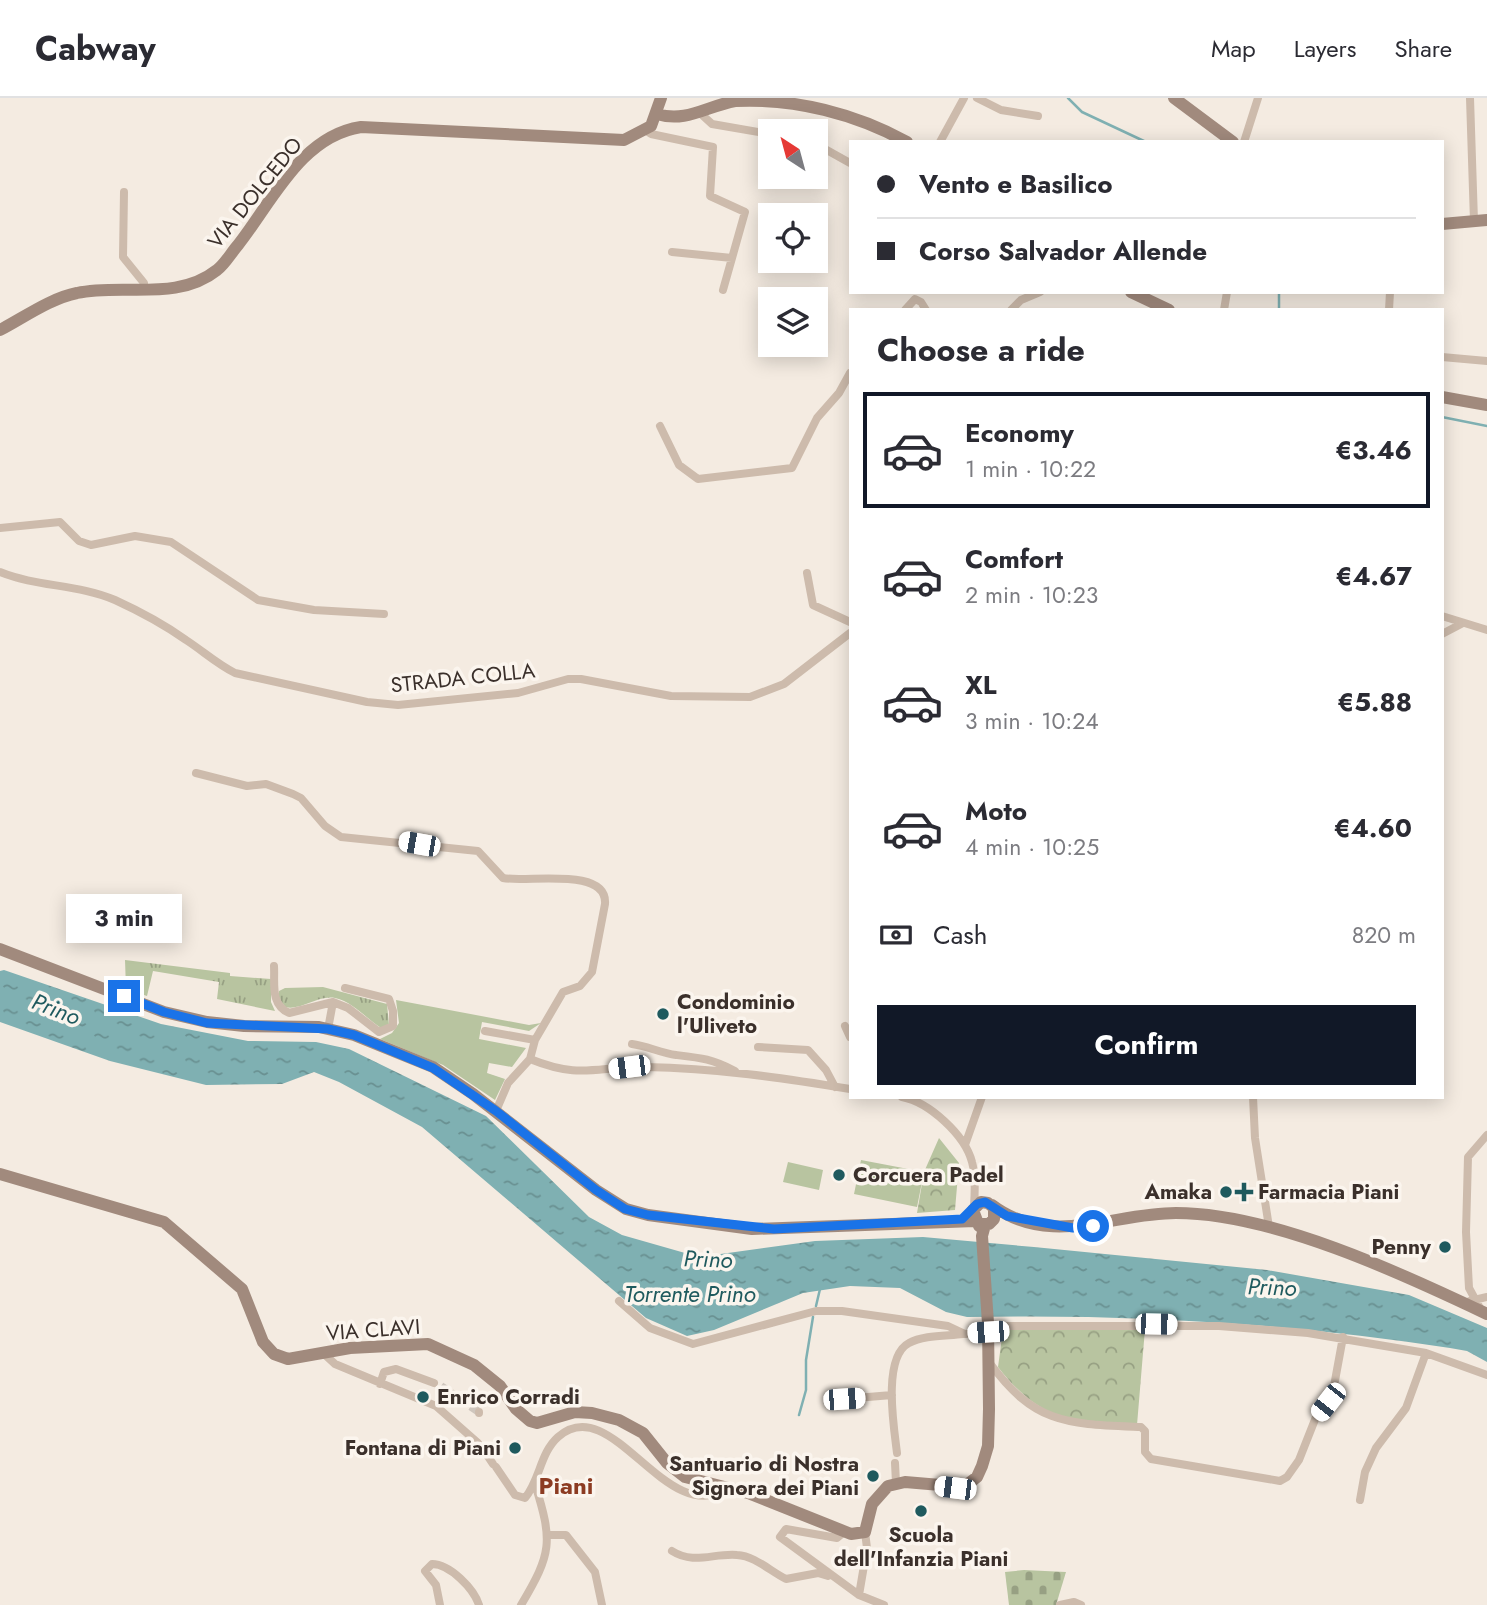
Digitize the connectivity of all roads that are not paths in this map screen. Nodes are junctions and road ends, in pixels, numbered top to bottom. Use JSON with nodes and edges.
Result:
{"nodes":[{"id":1,"x":661,"y":98,"type":"edge"},
{"id":2,"x":964,"y":98,"type":"edge"},
{"id":3,"x":977,"y":98,"type":"edge"},
{"id":4,"x":1174,"y":98,"type":"edge"},
{"id":5,"x":1258,"y":98,"type":"edge"},
{"id":6,"x":1470,"y":98,"type":"edge"},
{"id":7,"x":700,"y":113,"type":"junction"},
{"id":8,"x":657,"y":114,"type":"junction"},
{"id":9,"x":1038,"y":116,"type":"dead end"},
{"id":10,"x":645,"y":130,"type":"junction"},
{"id":11,"x":758,"y":132,"type":"edge"},
{"id":12,"x":903,"y":140,"type":"edge"},
{"id":13,"x":941,"y":140,"type":"edge"},
{"id":14,"x":1230,"y":140,"type":"edge"},
{"id":15,"x":1245,"y":140,"type":"edge"},
{"id":16,"x":828,"y":151,"type":"edge"},
{"id":17,"x":849,"y":162,"type":"edge"},
{"id":18,"x":124,"y":192,"type":"dead end"},
{"id":19,"x":1481,"y":221,"type":"edge"},
{"id":20,"x":1444,"y":224,"type":"edge"},
{"id":21,"x":672,"y":252,"type":"dead end"},
{"id":22,"x":732,"y":258,"type":"junction"},
{"id":23,"x":145,"y":290,"type":"junction"},
{"id":24,"x":723,"y":290,"type":"dead end"},
{"id":25,"x":1035,"y":294,"type":"edge"},
{"id":26,"x":1134,"y":294,"type":"edge"},
{"id":27,"x":907,"y":308,"type":"edge"},
{"id":28,"x":925,"y":308,"type":"edge"},
{"id":29,"x":1013,"y":308,"type":"edge"},
{"id":30,"x":1165,"y":308,"type":"edge"},
{"id":31,"x":0,"y":330,"type":"edge"},
{"id":32,"x":1444,"y":357,"type":"edge"},
{"id":33,"x":1487,"y":362,"type":"edge"},
{"id":34,"x":849,"y":374,"type":"edge"},
{"id":35,"x":1444,"y":397,"type":"edge"},
{"id":36,"x":1487,"y":405,"type":"edge"},
{"id":37,"x":660,"y":426,"type":"dead end"},
{"id":38,"x":0,"y":528,"type":"edge"},
{"id":39,"x":0,"y":572,"type":"edge"},
{"id":40,"x":807,"y":573,"type":"dead end"},
{"id":41,"x":384,"y":614,"type":"dead end"},
{"id":42,"x":1444,"y":617,"type":"edge"},
{"id":43,"x":849,"y":622,"type":"edge"},
{"id":44,"x":1463,"y":623,"type":"junction"},
{"id":45,"x":1487,"y":630,"type":"edge"},
{"id":46,"x":1444,"y":633,"type":"edge"},
{"id":47,"x":849,"y":634,"type":"edge"},
{"id":48,"x":196,"y":773,"type":"dead end"},
{"id":49,"x":0,"y":949,"type":"edge"},
{"id":50,"x":274,"y":966,"type":"dead end"},
{"id":51,"x":345,"y":988,"type":"dead end"},
{"id":52,"x":333,"y":1002,"type":"junction"},
{"id":53,"x":845,"y":1026,"type":"dead end"},
{"id":54,"x":328,"y":1029,"type":"junction"},
{"id":55,"x":485,"y":1031,"type":"dead end"},
{"id":56,"x":849,"y":1035,"type":"edge"},
{"id":57,"x":535,"y":1040,"type":"junction"},
{"id":58,"x":632,"y":1044,"type":"dead end"},
{"id":59,"x":758,"y":1046,"type":"dead end"},
{"id":60,"x":530,"y":1059,"type":"junction"},
{"id":61,"x":737,"y":1072,"type":"junction"},
{"id":62,"x":835,"y":1087,"type":"junction"},
{"id":63,"x":849,"y":1089,"type":"edge"},
{"id":64,"x":907,"y":1099,"type":"edge"},
{"id":65,"x":981,"y":1099,"type":"edge"},
{"id":66,"x":1253,"y":1099,"type":"edge"},
{"id":67,"x":496,"y":1111,"type":"junction"},
{"id":68,"x":1487,"y":1135,"type":"edge"},
{"id":69,"x":965,"y":1146,"type":"junction"},
{"id":70,"x":0,"y":1174,"type":"edge"},
{"id":71,"x":975,"y":1184,"type":"junction"},
{"id":72,"x":990,"y":1204,"type":"junction"},
{"id":73,"x":1007,"y":1216,"type":"junction"},
{"id":74,"x":977,"y":1220,"type":"junction"},
{"id":75,"x":1269,"y":1227,"type":"junction"},
{"id":76,"x":1487,"y":1297,"type":"edge"},
{"id":77,"x":619,"y":1301,"type":"dead end"},
{"id":78,"x":1468,"y":1301,"type":"junction"},
{"id":79,"x":1485,"y":1313,"type":"edge"},
{"id":80,"x":988,"y":1327,"type":"junction"},
{"id":81,"x":965,"y":1334,"type":"junction"},
{"id":82,"x":1343,"y":1337,"type":"junction"},
{"id":83,"x":322,"y":1352,"type":"junction"},
{"id":84,"x":1426,"y":1353,"type":"junction"},
{"id":85,"x":988,"y":1361,"type":"junction"},
{"id":86,"x":1487,"y":1375,"type":"edge"},
{"id":87,"x":380,"y":1384,"type":"junction"},
{"id":88,"x":438,"y":1385,"type":"tunnel mouth"},
{"id":89,"x":892,"y":1395,"type":"junction"},
{"id":90,"x":844,"y":1399,"type":"dead end"},
{"id":91,"x":897,"y":1453,"type":"dead end"},
{"id":92,"x":895,"y":1464,"type":"dead end"},
{"id":93,"x":896,"y":1483,"type":"junction"},
{"id":94,"x":535,"y":1484,"type":"junction"},
{"id":95,"x":728,"y":1488,"type":"junction"},
{"id":96,"x":1360,"y":1500,"type":"dead end"},
{"id":97,"x":865,"y":1532,"type":"junction"},
{"id":98,"x":843,"y":1533,"type":"junction"},
{"id":99,"x":548,"y":1535,"type":"junction"},
{"id":100,"x":672,"y":1551,"type":"dead end"},
{"id":101,"x":837,"y":1578,"type":"junction"},
{"id":102,"x":859,"y":1595,"type":"junction"},
{"id":103,"x":440,"y":1605,"type":"edge"},
{"id":104,"x":478,"y":1605,"type":"edge"},
{"id":105,"x":521,"y":1605,"type":"edge"},
{"id":106,"x":602,"y":1605,"type":"edge"},
{"id":107,"x":884,"y":1605,"type":"edge"},
{"id":108,"x":1060,"y":1605,"type":"edge"},
{"id":109,"x":1081,"y":1605,"type":"edge"}],
"edges":[{"from":1,"to":8,"type":"main road"},
{"from":2,"to":13,"type":"street"},
{"from":3,"to":9,"type":"street"},
{"from":4,"to":14,"type":"main road"},
{"from":5,"to":15,"type":"street"},
{"from":6,"to":19,"type":"street"},
{"from":7,"to":8,"type":"main road"},
{"from":7,"to":11,"type":"street"},
{"from":7,"to":12,"type":"main road"},
{"from":8,"to":10,"type":"main road"},
{"from":10,"to":22,"type":"street"},
{"from":10,"to":23,"type":"main road","name":"VIA DOLCEDO"},
{"from":16,"to":17,"type":"street"},
{"from":18,"to":23,"type":"street"},
{"from":19,"to":20,"type":"main road"},
{"from":21,"to":22,"type":"street"},
{"from":22,"to":24,"type":"street"},
{"from":23,"to":31,"type":"main road","name":"VIA DOLCEDO"},
{"from":25,"to":29,"type":"street"},
{"from":26,"to":30,"type":"main road"},
{"from":27,"to":28,"type":"street"},
{"from":32,"to":33,"type":"street"},
{"from":34,"to":37,"type":"street"},
{"from":35,"to":36,"type":"main road"},
{"from":38,"to":41,"type":"street"},
{"from":39,"to":47,"type":"street","name":"STRADA COLLA"},
{"from":40,"to":43,"type":"street"},
{"from":42,"to":44,"type":"street"},
{"from":44,"to":45,"type":"street"},
{"from":44,"to":46,"type":"street"},
{"from":48,"to":57,"type":"street"},
{"from":49,"to":54,"type":"main road"},
{"from":50,"to":52,"type":"street"},
{"from":51,"to":52,"type":"street"},
{"from":52,"to":54,"type":"street"},
{"from":53,"to":56,"type":"street"},
{"from":54,"to":67,"type":"main road"},
{"from":55,"to":57,"type":"street"},
{"from":57,"to":60,"type":"street"},
{"from":58,"to":61,"type":"street"},
{"from":59,"to":62,"type":"street"},
{"from":60,"to":61,"type":"street"},
{"from":60,"to":67,"type":"street"},
{"from":61,"to":62,"type":"street"},
{"from":62,"to":63,"type":"street"},
{"from":64,"to":69,"type":"street"},
{"from":65,"to":69,"type":"street"},
{"from":66,"to":75,"type":"street"},
{"from":67,"to":74,"type":"main road"},
{"from":68,"to":78,"type":"street"},
{"from":69,"to":71,"type":"street"},
{"from":70,"to":83,"type":"main road","name":"VIA CLAVI"},
{"from":71,"to":72,"type":"street"},
{"from":71,"to":74,"type":"street"},
{"from":72,"to":73,"type":"main road"},
{"from":72,"to":74,"type":"main road"},
{"from":72,"to":74,"type":"main road"},
{"from":73,"to":74,"type":"main road"},
{"from":73,"to":75,"type":"main road"},
{"from":74,"to":80,"type":"main road"},
{"from":75,"to":78,"type":"main road"},
{"from":76,"to":78,"type":"street"},
{"from":77,"to":81,"type":"street"},
{"from":78,"to":79,"type":"main road"},
{"from":80,"to":81,"type":"street"},
{"from":80,"to":82,"type":"street"},
{"from":80,"to":85,"type":"main road"},
{"from":81,"to":89,"type":"street"},
{"from":82,"to":84,"type":"street"},
{"from":82,"to":85,"type":"street"},
{"from":83,"to":87,"type":"street"},
{"from":83,"to":95,"type":"main road","name":"VIA CLAVI"},
{"from":84,"to":86,"type":"street"},
{"from":84,"to":96,"type":"street"},
{"from":85,"to":93,"type":"main road"},
{"from":87,"to":88,"type":"street"},
{"from":87,"to":94,"type":"street"},
{"from":89,"to":90,"type":"street"},
{"from":89,"to":91,"type":"street"},
{"from":92,"to":93,"type":"street"},
{"from":93,"to":97,"type":"main road"},
{"from":94,"to":95,"type":"street"},
{"from":94,"to":99,"type":"street"},
{"from":95,"to":98,"type":"main road","name":"VIA CLAVI"},
{"from":97,"to":98,"type":"main road"},
{"from":97,"to":102,"type":"street"},
{"from":98,"to":101,"type":"street"},
{"from":99,"to":105,"type":"street"},
{"from":99,"to":106,"type":"street"},
{"from":100,"to":101,"type":"street"},
{"from":101,"to":102,"type":"street"},
{"from":102,"to":107,"type":"street"},
{"from":103,"to":104,"type":"street"},
{"from":108,"to":109,"type":"street"}]}
